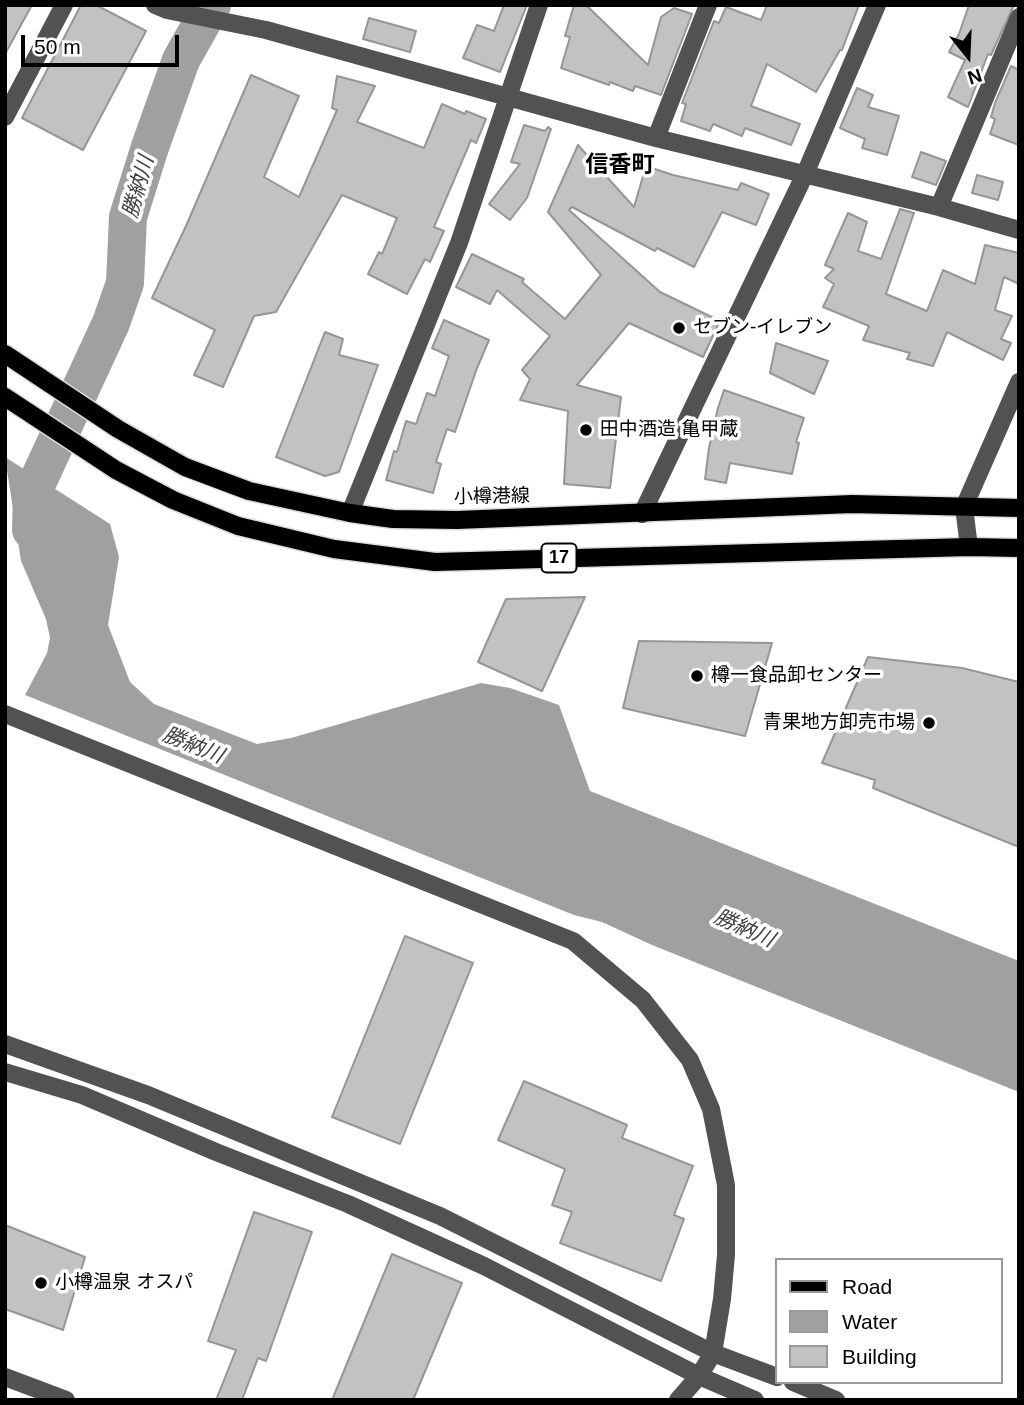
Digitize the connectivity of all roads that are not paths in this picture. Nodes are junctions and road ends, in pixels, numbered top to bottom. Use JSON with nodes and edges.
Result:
{"nodes":[{"id":1,"x":64,"y":5,"type":"edge"},
{"id":2,"x":539,"y":5,"type":"edge"},
{"id":3,"x":708,"y":5,"type":"edge"},
{"id":4,"x":877,"y":5,"type":"edge"},
{"id":5,"x":161,"y":8,"type":"edge"},
{"id":6,"x":1019,"y":17,"type":"edge"},
{"id":7,"x":508,"y":96,"type":"junction"},
{"id":8,"x":5,"y":117,"type":"edge"},
{"id":9,"x":656,"y":138,"type":"junction"},
{"id":10,"x":805,"y":174,"type":"junction"},
{"id":11,"x":939,"y":207,"type":"junction"},
{"id":12,"x":1019,"y":230,"type":"edge"},
{"id":13,"x":10,"y":356,"type":"edge"},
{"id":14,"x":1019,"y":382,"type":"edge"},
{"id":15,"x":8,"y":399,"type":"edge"},
{"id":16,"x":964,"y":507,"type":"junction"},
{"id":17,"x":1019,"y":508,"type":"edge"},
{"id":18,"x":350,"y":513,"type":"junction"},
{"id":19,"x":642,"y":514,"type":"junction"},
{"id":20,"x":969,"y":547,"type":"junction"},
{"id":21,"x":1019,"y":548,"type":"edge"},
{"id":22,"x":5,"y":714,"type":"edge"},
{"id":23,"x":5,"y":1044,"type":"edge"},
{"id":24,"x":5,"y":1072,"type":"edge"},
{"id":25,"x":713,"y":1353,"type":"junction"},
{"id":26,"x":699,"y":1376,"type":"junction"},
{"id":27,"x":5,"y":1377,"type":"edge"},
{"id":28,"x":776,"y":1377,"type":"edge"},
{"id":29,"x":798,"y":1384,"type":"edge"},
{"id":30,"x":66,"y":1400,"type":"edge"},
{"id":31,"x":678,"y":1400,"type":"edge"},
{"id":32,"x":755,"y":1400,"type":"edge"},
{"id":33,"x":836,"y":1400,"type":"edge"}],
"edges":[{"from":1,"to":8,"type":"street"},
{"from":2,"to":7,"type":"street"},
{"from":3,"to":9,"type":"street"},
{"from":4,"to":10,"type":"street"},
{"from":5,"to":7,"type":"street"},
{"from":6,"to":11,"type":"street"},
{"from":7,"to":9,"type":"street"},
{"from":7,"to":18,"type":"street"},
{"from":9,"to":10,"type":"street"},
{"from":10,"to":11,"type":"street"},
{"from":10,"to":19,"type":"street"},
{"from":11,"to":12,"type":"street"},
{"from":13,"to":18,"type":"main road","name":"小樽港線","number":"17"},
{"from":14,"to":16,"type":"street"},
{"from":15,"to":20,"type":"main road","number":"17"},
{"from":16,"to":17,"type":"main road","name":"小樽港線","number":"17"},
{"from":16,"to":19,"type":"main road","name":"小樽港線","number":"17"},
{"from":16,"to":20,"type":"street"},
{"from":18,"to":19,"type":"main road","name":"小樽港線","number":"17"},
{"from":20,"to":21,"type":"main road","number":"17"},
{"from":22,"to":25,"type":"street"},
{"from":23,"to":25,"type":"street"},
{"from":24,"to":26,"type":"street"},
{"from":25,"to":26,"type":"street"},
{"from":25,"to":28,"type":"street"},
{"from":26,"to":31,"type":"street"},
{"from":26,"to":32,"type":"street"},
{"from":27,"to":30,"type":"street"},
{"from":29,"to":33,"type":"street"}]}
